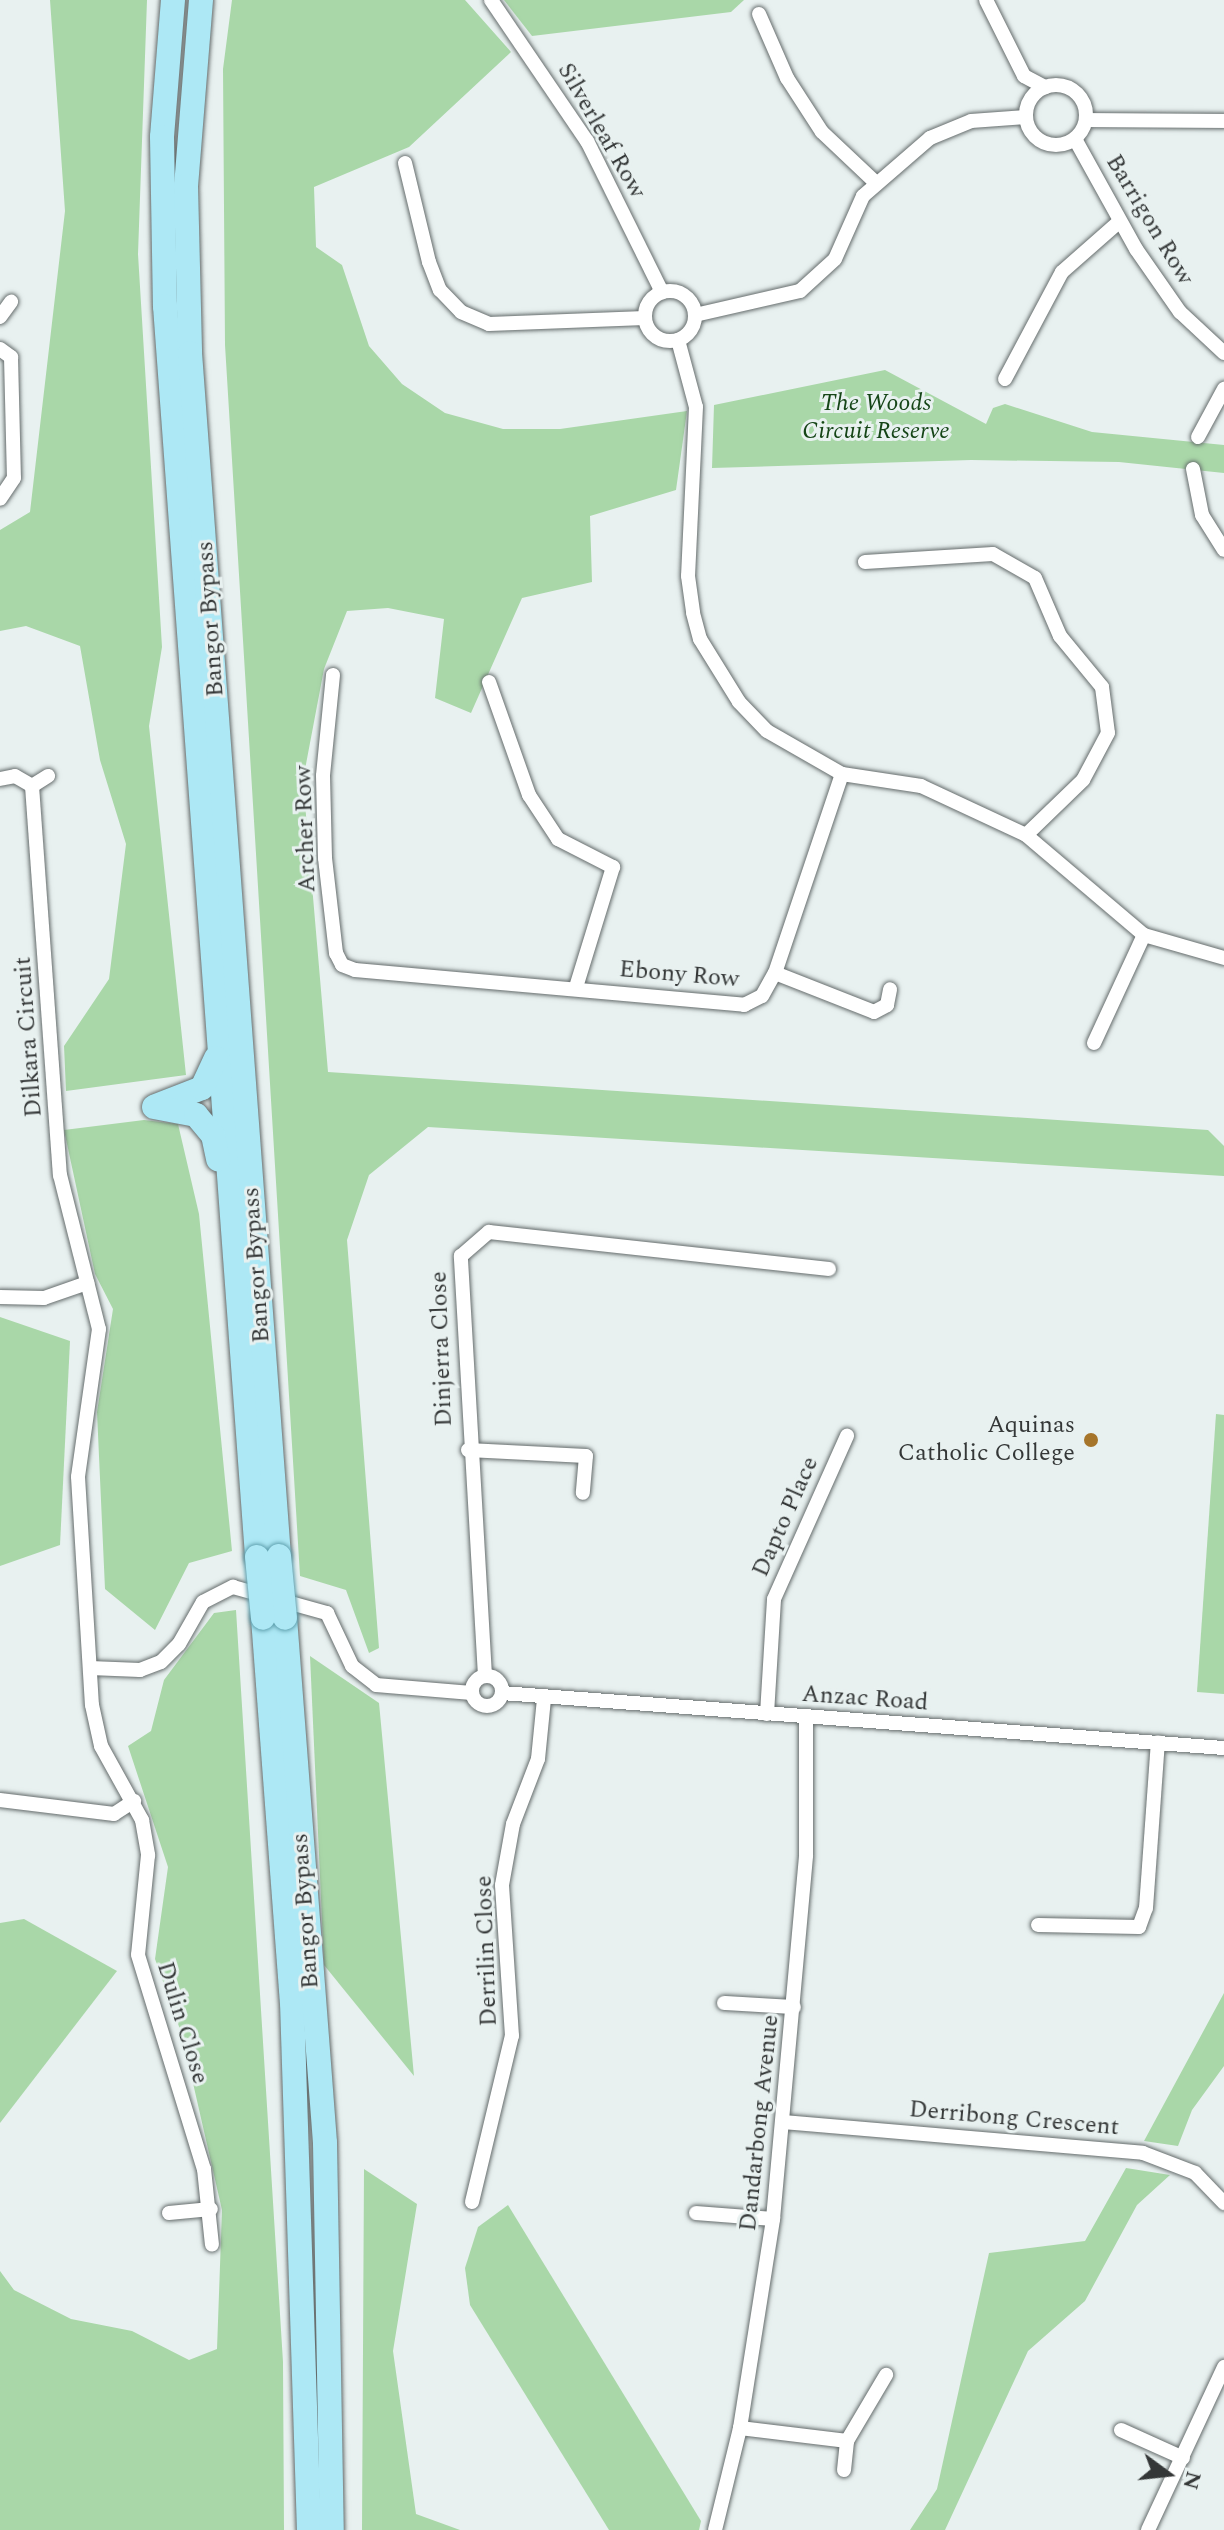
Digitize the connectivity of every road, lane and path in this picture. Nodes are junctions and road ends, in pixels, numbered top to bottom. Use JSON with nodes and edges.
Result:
{"nodes":[{"id":1,"x":173,"y":0,"type":"edge"},
{"id":2,"x":201,"y":0,"type":"edge"},
{"id":3,"x":491,"y":0,"type":"edge"},
{"id":4,"x":986,"y":0,"type":"edge"},
{"id":5,"x":759,"y":14,"type":"dead end"},
{"id":6,"x":1045,"y":87,"type":"junction"},
{"id":7,"x":1026,"y":117,"type":"junction"},
{"id":8,"x":1086,"y":120,"type":"junction"},
{"id":9,"x":1224,"y":121,"type":"edge"},
{"id":10,"x":1075,"y":139,"type":"junction"},
{"id":11,"x":405,"y":163,"type":"dead end"},
{"id":12,"x":875,"y":182,"type":"junction"},
{"id":13,"x":1119,"y":222,"type":"junction"},
{"id":14,"x":662,"y":292,"type":"junction"},
{"id":15,"x":11,"y":302,"type":"dead end"},
{"id":16,"x":695,"y":315,"type":"junction"},
{"id":17,"x":0,"y":317,"type":"edge"},
{"id":18,"x":645,"y":318,"type":"junction"},
{"id":19,"x":678,"y":340,"type":"junction"},
{"id":20,"x":0,"y":349,"type":"edge"},
{"id":21,"x":1224,"y":353,"type":"edge"},
{"id":22,"x":1005,"y":379,"type":"dead end"},
{"id":23,"x":1224,"y":389,"type":"edge"},
{"id":24,"x":1198,"y":437,"type":"dead end"},
{"id":25,"x":1193,"y":469,"type":"dead end"},
{"id":26,"x":0,"y":499,"type":"edge"},
{"id":27,"x":1224,"y":550,"type":"edge"},
{"id":28,"x":865,"y":562,"type":"dead end"},
{"id":29,"x":333,"y":675,"type":"dead end"},
{"id":30,"x":489,"y":682,"type":"dead end"},
{"id":31,"x":842,"y":774,"type":"junction"},
{"id":32,"x":48,"y":776,"type":"dead end"},
{"id":33,"x":0,"y":779,"type":"edge"},
{"id":34,"x":32,"y":786,"type":"junction"},
{"id":35,"x":1026,"y":835,"type":"junction"},
{"id":36,"x":1144,"y":935,"type":"junction"},
{"id":37,"x":1224,"y":958,"type":"edge"},
{"id":38,"x":355,"y":970,"type":"joint"},
{"id":39,"x":775,"y":973,"type":"junction"},
{"id":40,"x":576,"y":987,"type":"junction"},
{"id":41,"x":890,"y":989,"type":"dead end"},
{"id":42,"x":1094,"y":1043,"type":"dead end"},
{"id":43,"x":218,"y":1049,"type":"junction"},
{"id":44,"x":234,"y":1223,"type":"junction"},
{"id":45,"x":829,"y":1269,"type":"dead end"},
{"id":46,"x":87,"y":1283,"type":"junction"},
{"id":47,"x":0,"y":1297,"type":"edge"},
{"id":48,"x":847,"y":1436,"type":"dead end"},
{"id":49,"x":468,"y":1450,"type":"junction"},
{"id":50,"x":583,"y":1493,"type":"dead end"},
{"id":51,"x":268,"y":1556,"type":"junction"},
{"id":52,"x":274,"y":1618,"type":"junction"},
{"id":53,"x":90,"y":1668,"type":"junction"},
{"id":54,"x":485,"y":1676,"type":"junction"},
{"id":55,"x":472,"y":1693,"type":"junction"},
{"id":56,"x":502,"y":1693,"type":"junction"},
{"id":57,"x":544,"y":1699,"type":"junction"},
{"id":58,"x":767,"y":1714,"type":"junction"},
{"id":59,"x":806,"y":1716,"type":"junction"},
{"id":60,"x":1158,"y":1742,"type":"junction"},
{"id":61,"x":1224,"y":1748,"type":"edge"},
{"id":62,"x":0,"y":1800,"type":"edge"},
{"id":63,"x":134,"y":1801,"type":"junction"},
{"id":64,"x":1038,"y":1925,"type":"dead end"},
{"id":65,"x":724,"y":2003,"type":"dead end"},
{"id":66,"x":794,"y":2007,"type":"junction"},
{"id":67,"x":783,"y":2122,"type":"junction"},
{"id":68,"x":472,"y":2202,"type":"dead end"},
{"id":69,"x":1224,"y":2203,"type":"edge"},
{"id":70,"x":211,"y":2209,"type":"junction"},
{"id":71,"x":169,"y":2213,"type":"dead end"},
{"id":72,"x":696,"y":2213,"type":"dead end"},
{"id":73,"x":773,"y":2219,"type":"junction"},
{"id":74,"x":212,"y":2245,"type":"dead end"},
{"id":75,"x":1224,"y":2367,"type":"edge"},
{"id":76,"x":886,"y":2375,"type":"dead end"},
{"id":77,"x":740,"y":2428,"type":"junction"},
{"id":78,"x":1121,"y":2430,"type":"dead end"},
{"id":79,"x":847,"y":2441,"type":"junction"},
{"id":80,"x":1183,"y":2458,"type":"junction"},
{"id":81,"x":844,"y":2470,"type":"dead end"},
{"id":82,"x":309,"y":2530,"type":"edge"},
{"id":83,"x":332,"y":2530,"type":"edge"},
{"id":84,"x":715,"y":2530,"type":"edge"},
{"id":85,"x":1148,"y":2530,"type":"edge"}],
"edges":[{"from":1,"to":43,"type":"main road","name":"Bangor Bypass"},
{"from":2,"to":51,"type":"main road","name":"Bangor Bypass"},
{"from":3,"to":14,"type":"street","name":"Silverleaf Row"},
{"from":4,"to":6,"type":"street"},
{"from":5,"to":12,"type":"street"},
{"from":6,"to":7,"type":"street"},
{"from":6,"to":8,"type":"street"},
{"from":7,"to":10,"type":"street"},
{"from":7,"to":12,"type":"street"},
{"from":8,"to":9,"type":"street"},
{"from":8,"to":10,"type":"street"},
{"from":10,"to":13,"type":"street","name":"Barrigon Row"},
{"from":11,"to":18,"type":"street"},
{"from":12,"to":16,"type":"street"},
{"from":13,"to":21,"type":"street","name":"Barrigon Row"},
{"from":13,"to":22,"type":"street"},
{"from":14,"to":16,"type":"street"},
{"from":14,"to":18,"type":"street"},
{"from":15,"to":17,"type":"street"},
{"from":16,"to":19,"type":"street"},
{"from":18,"to":19,"type":"street"},
{"from":19,"to":31,"type":"street"},
{"from":20,"to":26,"type":"street"},
{"from":23,"to":24,"type":"street"},
{"from":25,"to":27,"type":"street"},
{"from":28,"to":35,"type":"street"},
{"from":29,"to":38,"type":"street","name":"Archer Row"},
{"from":30,"to":40,"type":"street"},
{"from":31,"to":35,"type":"street"},
{"from":31,"to":39,"type":"street","name":"Ebony Row"},
{"from":32,"to":34,"type":"street"},
{"from":33,"to":34,"type":"street"},
{"from":34,"to":46,"type":"street","name":"Dilkara Circuit"},
{"from":35,"to":36,"type":"street"},
{"from":36,"to":37,"type":"street"},
{"from":36,"to":42,"type":"street"},
{"from":38,"to":40,"type":"street","name":"Ebony Row"},
{"from":39,"to":40,"type":"street","name":"Ebony Row"},
{"from":39,"to":41,"type":"street"},
{"from":43,"to":44,"type":"main road","name":"Bangor Bypass"},
{"from":43,"to":44,"type":"main road"},
{"from":44,"to":51,"type":"main road","name":"Bangor Bypass"},
{"from":45,"to":49,"type":"street","name":"Dinjerra Close"},
{"from":46,"to":47,"type":"street"},
{"from":46,"to":53,"type":"street","name":"Dilkara Circuit"},
{"from":48,"to":58,"type":"street","name":"Dapto Place"},
{"from":49,"to":50,"type":"street"},
{"from":49,"to":54,"type":"street","name":"Dinjerra Close"},
{"from":51,"to":52,"type":"main road","name":"Bangor Bypass","bridge":true},
{"from":52,"to":82,"type":"main road","name":"Bangor Bypass"},
{"from":52,"to":83,"type":"main road","name":"Bangor Bypass"},
{"from":53,"to":55,"type":"street"},
{"from":53,"to":63,"type":"street","name":"Dulin Close"},
{"from":54,"to":55,"type":"street"},
{"from":54,"to":56,"type":"street"},
{"from":55,"to":56,"type":"street","name":"Anzac Road"},
{"from":56,"to":57,"type":"street","name":"Anzac Road"},
{"from":57,"to":58,"type":"street","name":"Anzac Road"},
{"from":57,"to":68,"type":"street","name":"Derrilin Close"},
{"from":58,"to":59,"type":"street","name":"Anzac Road"},
{"from":59,"to":60,"type":"street","name":"Anzac Road"},
{"from":59,"to":66,"type":"street","name":"Dandarbong Avenue"},
{"from":60,"to":61,"type":"street","name":"Anzac Road"},
{"from":60,"to":64,"type":"street"},
{"from":62,"to":63,"type":"street"},
{"from":63,"to":70,"type":"street","name":"Dulin Close"},
{"from":65,"to":66,"type":"street"},
{"from":66,"to":67,"type":"street","name":"Dandarbong Avenue"},
{"from":67,"to":69,"type":"street","name":"Derribong Crescent"},
{"from":67,"to":73,"type":"street","name":"Dandarbong Avenue"},
{"from":70,"to":71,"type":"street"},
{"from":70,"to":74,"type":"street","name":"Dulin Close"},
{"from":72,"to":73,"type":"street"},
{"from":73,"to":77,"type":"street","name":"Dandarbong Avenue"},
{"from":75,"to":80,"type":"street"},
{"from":76,"to":79,"type":"street"},
{"from":77,"to":79,"type":"street"},
{"from":77,"to":84,"type":"street","name":"Dandarbong Avenue"},
{"from":78,"to":80,"type":"street"},
{"from":79,"to":81,"type":"street"},
{"from":80,"to":85,"type":"street"}]}
